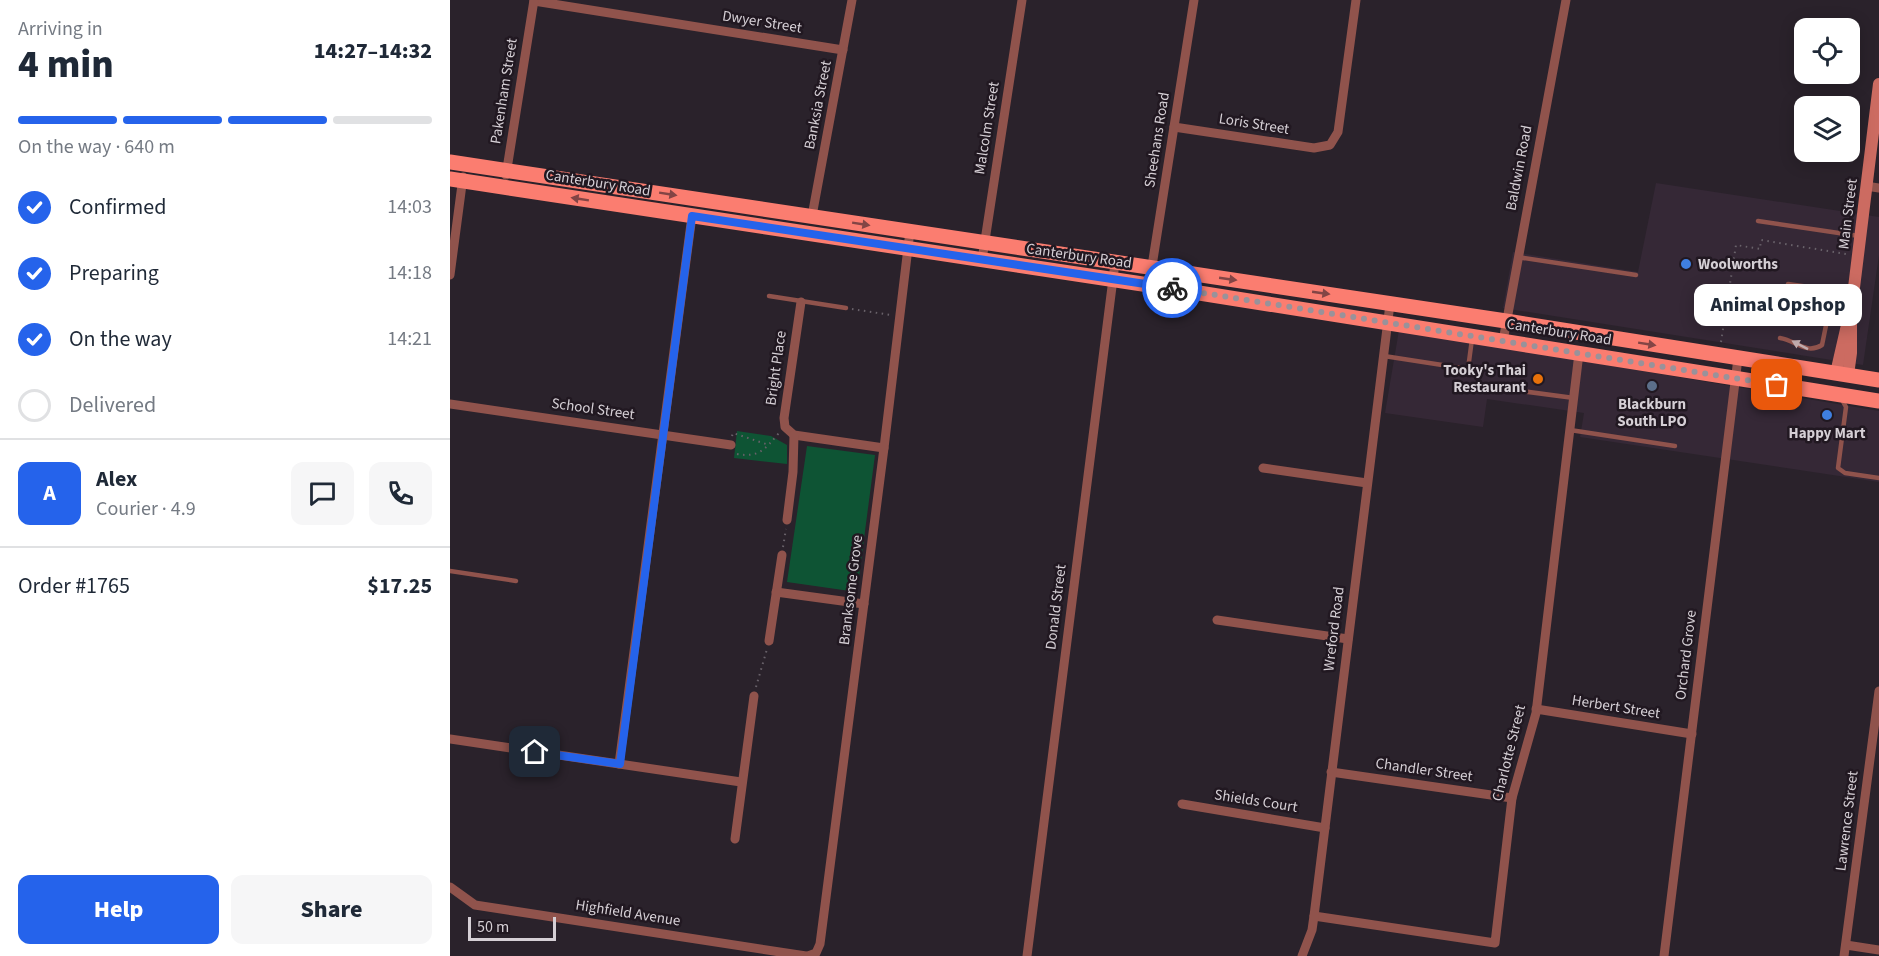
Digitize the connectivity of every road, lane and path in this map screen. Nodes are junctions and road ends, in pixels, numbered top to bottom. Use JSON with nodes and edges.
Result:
{"nodes":[{"id":1,"x":534,"y":0,"type":"edge"},
{"id":2,"x":852,"y":0,"type":"edge"},
{"id":3,"x":1022,"y":0,"type":"edge"},
{"id":4,"x":1194,"y":0,"type":"edge"},
{"id":5,"x":1356,"y":0,"type":"edge"},
{"id":6,"x":1566,"y":0,"type":"edge"},
{"id":7,"x":843,"y":50,"type":"junction"},
{"id":8,"x":1879,"y":84,"type":"edge"},
{"id":9,"x":1174,"y":127,"type":"junction"},
{"id":10,"x":457,"y":163,"type":"edge"},
{"id":11,"x":507,"y":170,"type":"junction"},
{"id":12,"x":456,"y":180,"type":"edge"},
{"id":13,"x":504,"y":187,"type":"junction"},
{"id":14,"x":1873,"y":187,"type":"edge"},
{"id":15,"x":692,"y":216,"type":"junction"},
{"id":16,"x":812,"y":216,"type":"junction"},
{"id":17,"x":1758,"y":221,"type":"dead end"},
{"id":18,"x":910,"y":231,"type":"junction"},
{"id":19,"x":1860,"y":236,"type":"junction"},
{"id":20,"x":984,"y":243,"type":"junction"},
{"id":21,"x":908,"y":248,"type":"junction"},
{"id":22,"x":1858,"y":256,"type":"junction"},
{"id":23,"x":1517,"y":257,"type":"junction"},
{"id":24,"x":982,"y":260,"type":"junction"},
{"id":25,"x":1115,"y":263,"type":"junction"},
{"id":26,"x":1151,"y":268,"type":"junction"},
{"id":27,"x":1636,"y":275,"type":"dead end"},
{"id":28,"x":450,"y":276,"type":"edge"},
{"id":29,"x":1113,"y":279,"type":"junction"},
{"id":30,"x":1788,"y":284,"type":"dead end"},
{"id":31,"x":1149,"y":285,"type":"junction"},
{"id":32,"x":770,"y":296,"type":"dead end"},
{"id":33,"x":801,"y":302,"type":"junction"},
{"id":34,"x":1390,"y":304,"type":"junction"},
{"id":35,"x":846,"y":308,"type":"joint"},
{"id":36,"x":900,"y":316,"type":"junction"},
{"id":37,"x":1506,"y":321,"type":"junction"},
{"id":38,"x":1387,"y":323,"type":"junction"},
{"id":39,"x":1473,"y":336,"type":"junction"},
{"id":40,"x":1779,"y":338,"type":"dead end"},
{"id":41,"x":1503,"y":341,"type":"junction"},
{"id":42,"x":1720,"y":343,"type":"dead end"},
{"id":43,"x":1579,"y":353,"type":"junction"},
{"id":44,"x":1383,"y":356,"type":"junction"},
{"id":45,"x":1738,"y":358,"type":"junction"},
{"id":46,"x":1842,"y":374,"type":"junction"},
{"id":47,"x":1735,"y":378,"type":"junction"},
{"id":48,"x":1879,"y":380,"type":"edge"},
{"id":49,"x":1506,"y":389,"type":"dead end"},
{"id":50,"x":1840,"y":395,"type":"junction"},
{"id":51,"x":1574,"y":398,"type":"junction"},
{"id":52,"x":1879,"y":401,"type":"edge"},
{"id":53,"x":450,"y":404,"type":"edge"},
{"id":54,"x":785,"y":427,"type":"junction"},
{"id":55,"x":1570,"y":430,"type":"junction"},
{"id":56,"x":664,"y":435,"type":"junction"},
{"id":57,"x":794,"y":435,"type":"junction"},
{"id":58,"x":731,"y":445,"type":"junction"},
{"id":59,"x":769,"y":445,"type":"junction"},
{"id":60,"x":1675,"y":446,"type":"dead end"},
{"id":61,"x":884,"y":448,"type":"junction"},
{"id":62,"x":1263,"y":468,"type":"dead end"},
{"id":63,"x":1879,"y":478,"type":"edge"},
{"id":64,"x":1367,"y":483,"type":"junction"},
{"id":65,"x":787,"y":520,"type":"joint"},
{"id":66,"x":782,"y":555,"type":"joint"},
{"id":67,"x":450,"y":571,"type":"edge"},
{"id":68,"x":516,"y":581,"type":"dead end"},
{"id":69,"x":776,"y":592,"type":"junction"},
{"id":70,"x":864,"y":604,"type":"junction"},
{"id":71,"x":1217,"y":620,"type":"dead end"},
{"id":72,"x":1348,"y":639,"type":"junction"},
{"id":73,"x":769,"y":641,"type":"joint"},
{"id":74,"x":1879,"y":691,"type":"edge"},
{"id":75,"x":754,"y":696,"type":"joint"},
{"id":76,"x":1536,"y":709,"type":"junction"},
{"id":77,"x":1692,"y":734,"type":"junction"},
{"id":78,"x":450,"y":739,"type":"edge"},
{"id":79,"x":1875,"y":758,"type":"edge"},
{"id":80,"x":620,"y":764,"type":"junction"},
{"id":81,"x":1331,"y":772,"type":"junction"},
{"id":82,"x":741,"y":782,"type":"junction"},
{"id":83,"x":1512,"y":798,"type":"junction"},
{"id":84,"x":1182,"y":804,"type":"dead end"},
{"id":85,"x":1325,"y":828,"type":"junction"},
{"id":86,"x":735,"y":839,"type":"dead end"},
{"id":87,"x":450,"y":887,"type":"edge"},
{"id":88,"x":1314,"y":916,"type":"junction"},
{"id":89,"x":1846,"y":945,"type":"junction"},
{"id":90,"x":1879,"y":950,"type":"edge"},
{"id":91,"x":794,"y":955,"type":"edge"},
{"id":92,"x":810,"y":955,"type":"edge"},
{"id":93,"x":1027,"y":956,"type":"edge"},
{"id":94,"x":1302,"y":956,"type":"edge"},
{"id":95,"x":1664,"y":956,"type":"edge"},
{"id":96,"x":1844,"y":956,"type":"edge"}],
"edges":[{"from":1,"to":7,"type":"street","name":"Dwyer Street"},
{"from":1,"to":11,"type":"street","name":"Pakenham Street"},
{"from":2,"to":7,"type":"street","name":"Banksia Street"},
{"from":3,"to":20,"type":"street","name":"Malcolm Street"},
{"from":4,"to":9,"type":"street","name":"Sheehans Road"},
{"from":5,"to":9,"type":"street","name":"Loris Street"},
{"from":6,"to":23,"type":"street","name":"Baldwin Road"},
{"from":7,"to":16,"type":"street","name":"Banksia Street"},
{"from":8,"to":14,"type":"street","name":"Main Street"},
{"from":9,"to":26,"type":"street","name":"Sheehans Road"},
{"from":10,"to":11,"type":"main road","name":"Canterbury Road"},
{"from":10,"to":12,"type":"street"},
{"from":11,"to":13,"type":"street","name":"Pakenham Street"},
{"from":11,"to":16,"type":"main road","name":"Canterbury Road","one_way":true},
{"from":12,"to":13,"type":"main road","name":"Canterbury Road"},
{"from":12,"to":28,"type":"street"},
{"from":15,"to":13,"type":"main road","name":"Canterbury Road","one_way":true},
{"from":14,"to":19,"type":"street","name":"Main Street"},
{"from":15,"to":21,"type":"main road","name":"Canterbury Road"},
{"from":15,"to":56,"type":"street"},
{"from":16,"to":18,"type":"main road","name":"Canterbury Road","one_way":true},
{"from":17,"to":19,"type":"lane"},
{"from":18,"to":20,"type":"main road","name":"Canterbury Road"},
{"from":18,"to":21,"type":"street","name":"Branksome Grove"},
{"from":19,"to":22,"type":"street","name":"Main Street"},
{"from":20,"to":24,"type":"street","name":"Malcolm Street"},
{"from":20,"to":25,"type":"main road","name":"Canterbury Road"},
{"from":21,"to":24,"type":"main road","name":"Canterbury Road"},
{"from":21,"to":36,"type":"street","name":"Branksome Grove"},
{"from":22,"to":42,"type":"path"},
{"from":22,"to":46,"type":"street","name":"Main Street"},
{"from":23,"to":27,"type":"lane"},
{"from":23,"to":37,"type":"street","name":"Baldwin Road"},
{"from":24,"to":29,"type":"main road","name":"Canterbury Road"},
{"from":25,"to":26,"type":"main road","name":"Canterbury Road"},
{"from":25,"to":29,"type":"street","name":"Donald Street"},
{"from":26,"to":31,"type":"street","name":"Sheehans Road"},
{"from":26,"to":34,"type":"main road","name":"Canterbury Road","one_way":true},
{"from":29,"to":31,"type":"main road","name":"Canterbury Road"},
{"from":29,"to":93,"type":"street","name":"Donald Street"},
{"from":30,"to":40,"type":"lane","one_way":true},
{"from":31,"to":38,"type":"main road","name":"Canterbury Road"},
{"from":32,"to":33,"type":"lane"},
{"from":33,"to":35,"type":"lane"},
{"from":33,"to":54,"type":"street","name":"Bright Place"},
{"from":34,"to":37,"type":"main road","name":"Canterbury Road"},
{"from":34,"to":38,"type":"street","name":"Wreford Road"},
{"from":35,"to":36,"type":"path"},
{"from":36,"to":61,"type":"street","name":"Branksome Grove"},
{"from":37,"to":41,"type":"street","name":"Baldwin Road"},
{"from":37,"to":45,"type":"main road","name":"Canterbury Road","one_way":true},
{"from":38,"to":39,"type":"main road","name":"Canterbury Road"},
{"from":38,"to":44,"type":"street","name":"Wreford Road"},
{"from":39,"to":41,"type":"main road","name":"Canterbury Road"},
{"from":39,"to":44,"type":"lane"},
{"from":41,"to":43,"type":"main road","name":"Canterbury Road"},
{"from":43,"to":47,"type":"main road","name":"Canterbury Road"},
{"from":43,"to":51,"type":"street","name":"Charlotte Street"},
{"from":44,"to":64,"type":"street","name":"Wreford Road"},
{"from":45,"to":46,"type":"main road","name":"Canterbury Road"},
{"from":45,"to":47,"type":"street","name":"Orchard Grove"},
{"from":46,"to":48,"type":"main road","name":"Canterbury Road"},
{"from":46,"to":50,"type":"main road"},
{"from":47,"to":50,"type":"main road","name":"Canterbury Road"},
{"from":47,"to":77,"type":"street","name":"Orchard Grove"},
{"from":49,"to":51,"type":"lane"},
{"from":50,"to":52,"type":"main road","name":"Canterbury Road"},
{"from":50,"to":63,"type":"lane"},
{"from":51,"to":55,"type":"street","name":"Charlotte Street"},
{"from":53,"to":56,"type":"street","name":"School Street"},
{"from":54,"to":57,"type":"street","name":"Bright Place"},
{"from":54,"to":59,"type":"path"},
{"from":55,"to":60,"type":"lane"},
{"from":55,"to":76,"type":"street","name":"Charlotte Street"},
{"from":56,"to":58,"type":"street","name":"School Street"},
{"from":56,"to":80,"type":"street"},
{"from":57,"to":61,"type":"street"},
{"from":57,"to":65,"type":"street"},
{"from":58,"to":59,"type":"path"},
{"from":58,"to":59,"type":"path"},
{"from":61,"to":70,"type":"street","name":"Branksome Grove"},
{"from":62,"to":64,"type":"street"},
{"from":64,"to":72,"type":"street","name":"Wreford Road"},
{"from":65,"to":66,"type":"path"},
{"from":66,"to":69,"type":"street"},
{"from":67,"to":68,"type":"lane"},
{"from":69,"to":70,"type":"street"},
{"from":69,"to":73,"type":"street"},
{"from":70,"to":92,"type":"street","name":"Branksome Grove"},
{"from":71,"to":72,"type":"street"},
{"from":72,"to":81,"type":"street","name":"Wreford Road"},
{"from":73,"to":75,"type":"path"},
{"from":74,"to":79,"type":"street","name":"Lawrence Street"},
{"from":75,"to":82,"type":"street"},
{"from":76,"to":77,"type":"street","name":"Herbert Street"},
{"from":76,"to":83,"type":"street","name":"Charlotte Street"},
{"from":77,"to":95,"type":"street","name":"Orchard Grove"},
{"from":78,"to":80,"type":"street"},
{"from":79,"to":89,"type":"street","name":"Lawrence Street"},
{"from":80,"to":82,"type":"street"},
{"from":81,"to":83,"type":"street","name":"Chandler Street"},
{"from":81,"to":85,"type":"street","name":"Wreford Road"},
{"from":82,"to":86,"type":"street"},
{"from":83,"to":88,"type":"street","name":"Charlotte Street"},
{"from":84,"to":85,"type":"street","name":"Shields Court"},
{"from":85,"to":88,"type":"street","name":"Wreford Road"},
{"from":87,"to":91,"type":"street","name":"Highfield Avenue"},
{"from":88,"to":94,"type":"street","name":"Wreford Road"},
{"from":89,"to":90,"type":"street"},
{"from":89,"to":96,"type":"street","name":"Lawrence Street"},
{"from":91,"to":92,"type":"street","name":"Highfield Avenue"}]}
